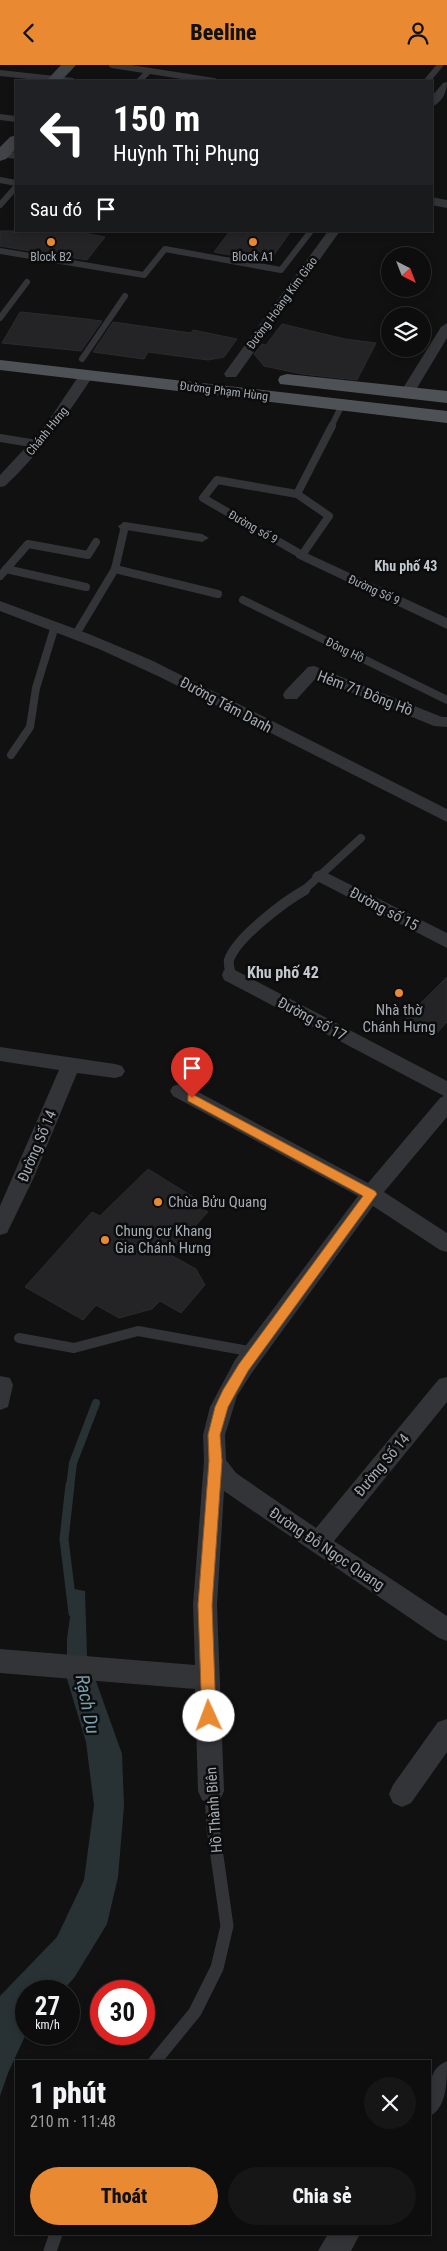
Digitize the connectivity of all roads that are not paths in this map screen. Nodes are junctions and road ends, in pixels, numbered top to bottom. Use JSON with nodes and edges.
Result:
{"nodes":[{"id":1,"x":112,"y":65,"type":"edge"},
{"id":2,"x":440,"y":65,"type":"edge"},
{"id":3,"x":149,"y":71,"type":"junction"},
{"id":4,"x":0,"y":73,"type":"edge"},
{"id":5,"x":75,"y":74,"type":"edge"},
{"id":6,"x":54,"y":80,"type":"edge"},
{"id":7,"x":140,"y":80,"type":"edge"},
{"id":8,"x":208,"y":80,"type":"edge"},
{"id":9,"x":428,"y":80,"type":"edge"},
{"id":10,"x":447,"y":85,"type":"edge"},
{"id":11,"x":433,"y":102,"type":"edge"},
{"id":12,"x":0,"y":117,"type":"edge"},
{"id":13,"x":15,"y":120,"type":"edge"},
{"id":14,"x":15,"y":121,"type":"edge"},
{"id":15,"x":0,"y":137,"type":"edge"},
{"id":16,"x":15,"y":141,"type":"edge"},
{"id":17,"x":6,"y":155,"type":"edge"},
{"id":18,"x":0,"y":180,"type":"edge"},
{"id":19,"x":15,"y":187,"type":"edge"},
{"id":20,"x":0,"y":190,"type":"edge"},
{"id":21,"x":433,"y":202,"type":"edge"},
{"id":22,"x":0,"y":205,"type":"edge"},
{"id":23,"x":447,"y":205,"type":"edge"},
{"id":24,"x":310,"y":232,"type":"edge"},
{"id":25,"x":333,"y":232,"type":"edge"},
{"id":26,"x":0,"y":251,"type":"edge"},
{"id":27,"x":27,"y":282,"type":"dead end"},
{"id":28,"x":125,"y":296,"type":"dead end"},
{"id":29,"x":0,"y":318,"type":"edge"},
{"id":30,"x":447,"y":327,"type":"edge"},
{"id":31,"x":0,"y":351,"type":"edge"},
{"id":32,"x":0,"y":365,"type":"edge"},
{"id":33,"x":84,"y":367,"type":"junction"},
{"id":34,"x":231,"y":374,"type":"junction"},
{"id":35,"x":250,"y":376,"type":"dead end"},
{"id":36,"x":270,"y":378,"type":"dead end"},
{"id":37,"x":407,"y":393,"type":"junction"},
{"id":38,"x":447,"y":397,"type":"edge"},
{"id":39,"x":342,"y":405,"type":"junction"},
{"id":40,"x":447,"y":417,"type":"edge"},
{"id":41,"x":0,"y":438,"type":"edge"},
{"id":42,"x":37,"y":444,"type":"junction"},
{"id":43,"x":0,"y":483,"type":"edge"},
{"id":44,"x":297,"y":494,"type":"junction"},
{"id":45,"x":126,"y":526,"type":"joint"},
{"id":46,"x":202,"y":538,"type":"dead end"},
{"id":47,"x":96,"y":542,"type":"dead end"},
{"id":48,"x":302,"y":555,"type":"junction"},
{"id":49,"x":6,"y":569,"type":"junction"},
{"id":50,"x":115,"y":569,"type":"junction"},
{"id":51,"x":0,"y":576,"type":"edge"},
{"id":52,"x":86,"y":587,"type":"dead end"},
{"id":53,"x":218,"y":594,"type":"dead end"},
{"id":54,"x":243,"y":601,"type":"dead end"},
{"id":55,"x":0,"y":606,"type":"edge"},
{"id":56,"x":447,"y":624,"type":"edge"},
{"id":57,"x":56,"y":627,"type":"junction"},
{"id":58,"x":76,"y":634,"type":"junction"},
{"id":59,"x":291,"y":695,"type":"dead end"},
{"id":60,"x":447,"y":701,"type":"edge"},
{"id":61,"x":447,"y":722,"type":"edge"},
{"id":62,"x":11,"y":755,"type":"dead end"},
{"id":63,"x":447,"y":816,"type":"edge"},
{"id":64,"x":361,"y":838,"type":"dead end"},
{"id":65,"x":321,"y":876,"type":"junction"},
{"id":66,"x":447,"y":941,"type":"edge"},
{"id":67,"x":231,"y":975,"type":"joint"},
{"id":68,"x":0,"y":1053,"type":"edge"},
{"id":69,"x":71,"y":1064,"type":"junction"},
{"id":70,"x":115,"y":1071,"type":"dead end"},
{"id":71,"x":447,"y":1090,"type":"edge"},
{"id":72,"x":180,"y":1091,"type":"dead end"},
{"id":73,"x":447,"y":1103,"type":"edge"},
{"id":74,"x":371,"y":1194,"type":"junction"},
{"id":75,"x":0,"y":1227,"type":"edge"},
{"id":76,"x":447,"y":1244,"type":"edge"},
{"id":77,"x":19,"y":1337,"type":"dead end"},
{"id":78,"x":255,"y":1352,"type":"junction"},
{"id":79,"x":447,"y":1386,"type":"edge"},
{"id":80,"x":216,"y":1461,"type":"junction"},
{"id":81,"x":318,"y":1543,"type":"junction"},
{"id":82,"x":447,"y":1630,"type":"edge"},
{"id":83,"x":0,"y":1661,"type":"edge"},
{"id":84,"x":208,"y":1678,"type":"junction"},
{"id":85,"x":447,"y":1731,"type":"edge"},
{"id":86,"x":211,"y":1791,"type":"joint"},
{"id":87,"x":402,"y":1794,"type":"dead end"},
{"id":88,"x":156,"y":2060,"type":"edge"},
{"id":89,"x":447,"y":2075,"type":"edge"},
{"id":90,"x":431,"y":2100,"type":"edge"},
{"id":91,"x":56,"y":2235,"type":"edge"},
{"id":92,"x":344,"y":2235,"type":"edge"},
{"id":93,"x":50,"y":2251,"type":"edge"},
{"id":94,"x":334,"y":2251,"type":"edge"}],
"edges":[{"from":1,"to":3,"type":"lane"},
{"from":2,"to":9,"type":"lane"},
{"from":3,"to":7,"type":"lane"},
{"from":3,"to":8,"type":"lane"},
{"from":4,"to":6,"type":"street"},
{"from":5,"to":6,"type":"main road"},
{"from":10,"to":11,"type":"street"},
{"from":12,"to":13,"type":"street"},
{"from":14,"to":15,"type":"main road"},
{"from":16,"to":17,"type":"main road"},
{"from":18,"to":19,"type":"lane"},
{"from":19,"to":20,"type":"lane"},
{"from":19,"to":22,"type":"lane"},
{"from":21,"to":23,"type":"street"},
{"from":24,"to":26,"type":"lane"},
{"from":25,"to":34,"type":"street","name":"Đường Hoàng Kim Giao"},
{"from":27,"to":29,"type":"lane"},
{"from":28,"to":33,"type":"lane"},
{"from":30,"to":37,"type":"street"},
{"from":31,"to":33,"type":"main road","name":"Đường Phạm Hùng"},
{"from":32,"to":33,"type":"main road","name":"Đường Phạm Hùng"},
{"from":33,"to":34,"type":"main road","name":"Đường Phạm Hùng"},
{"from":33,"to":39,"type":"main road","name":"Đường Phạm Hùng"},
{"from":33,"to":42,"type":"street","name":"Chánh Hưng"},
{"from":34,"to":35,"type":"main road","name":"Đường Phạm Hùng"},
{"from":36,"to":37,"type":"main road","name":"Đường Phạm Hùng"},
{"from":37,"to":38,"type":"main road","name":"Đường Phạm Hùng"},
{"from":39,"to":40,"type":"main road","name":"Đường Phạm Hùng"},
{"from":39,"to":44,"type":"lane"},
{"from":41,"to":42,"type":"lane"},
{"from":42,"to":43,"type":"street","name":"Chánh Hưng"},
{"from":44,"to":48,"type":"lane"},
{"from":44,"to":48,"type":"lane","name":"Đường số 9"},
{"from":45,"to":46,"type":"street"},
{"from":45,"to":50,"type":"lane"},
{"from":47,"to":49,"type":"lane"},
{"from":48,"to":56,"type":"street","name":"Đường Số 9"},
{"from":49,"to":51,"type":"lane"},
{"from":49,"to":52,"type":"lane"},
{"from":50,"to":53,"type":"lane"},
{"from":50,"to":58,"type":"lane"},
{"from":54,"to":60,"type":"lane","name":"Đông Hồ"},
{"from":55,"to":57,"type":"street","name":"Đường Tám Danh"},
{"from":57,"to":58,"type":"street","name":"Đường Tám Danh"},
{"from":57,"to":62,"type":"lane"},
{"from":58,"to":63,"type":"street","name":"Đường Tám Danh"},
{"from":59,"to":61,"type":"street","name":"Hẻm 71 Đông Hồ"},
{"from":64,"to":65,"type":"lane"},
{"from":65,"to":66,"type":"street","name":"Đường số 15"},
{"from":65,"to":67,"type":"lane"},
{"from":67,"to":71,"type":"street","name":"Đường số 17"},
{"from":68,"to":69,"type":"street"},
{"from":69,"to":70,"type":"street"},
{"from":69,"to":75,"type":"street","name":"Đường Số 14"},
{"from":72,"to":74,"type":"street"},
{"from":73,"to":74,"type":"street","name":"Hồ Thành Biên"},
{"from":74,"to":76,"type":"street"},
{"from":74,"to":78,"type":"street","name":"Hồ Thành Biên"},
{"from":77,"to":78,"type":"lane"},
{"from":78,"to":80,"type":"street","name":"Hồ Thành Biên"},
{"from":79,"to":81,"type":"street","name":"Đường Số 14"},
{"from":80,"to":81,"type":"street","name":"Đường Đỗ Ngọc Quang"},
{"from":80,"to":84,"type":"street","name":"Hồ Thành Biên"},
{"from":81,"to":82,"type":"street","name":"Đường Đỗ Ngọc Quang"},
{"from":83,"to":84,"type":"street"},
{"from":84,"to":86,"type":"street","name":"Hồ Thành Biên"},
{"from":85,"to":87,"type":"street"},
{"from":86,"to":88,"type":"lane","name":"Hồ Thành Biên"},
{"from":89,"to":90,"type":"street"},
{"from":91,"to":93,"type":"lane"},
{"from":92,"to":94,"type":"street"}]}
